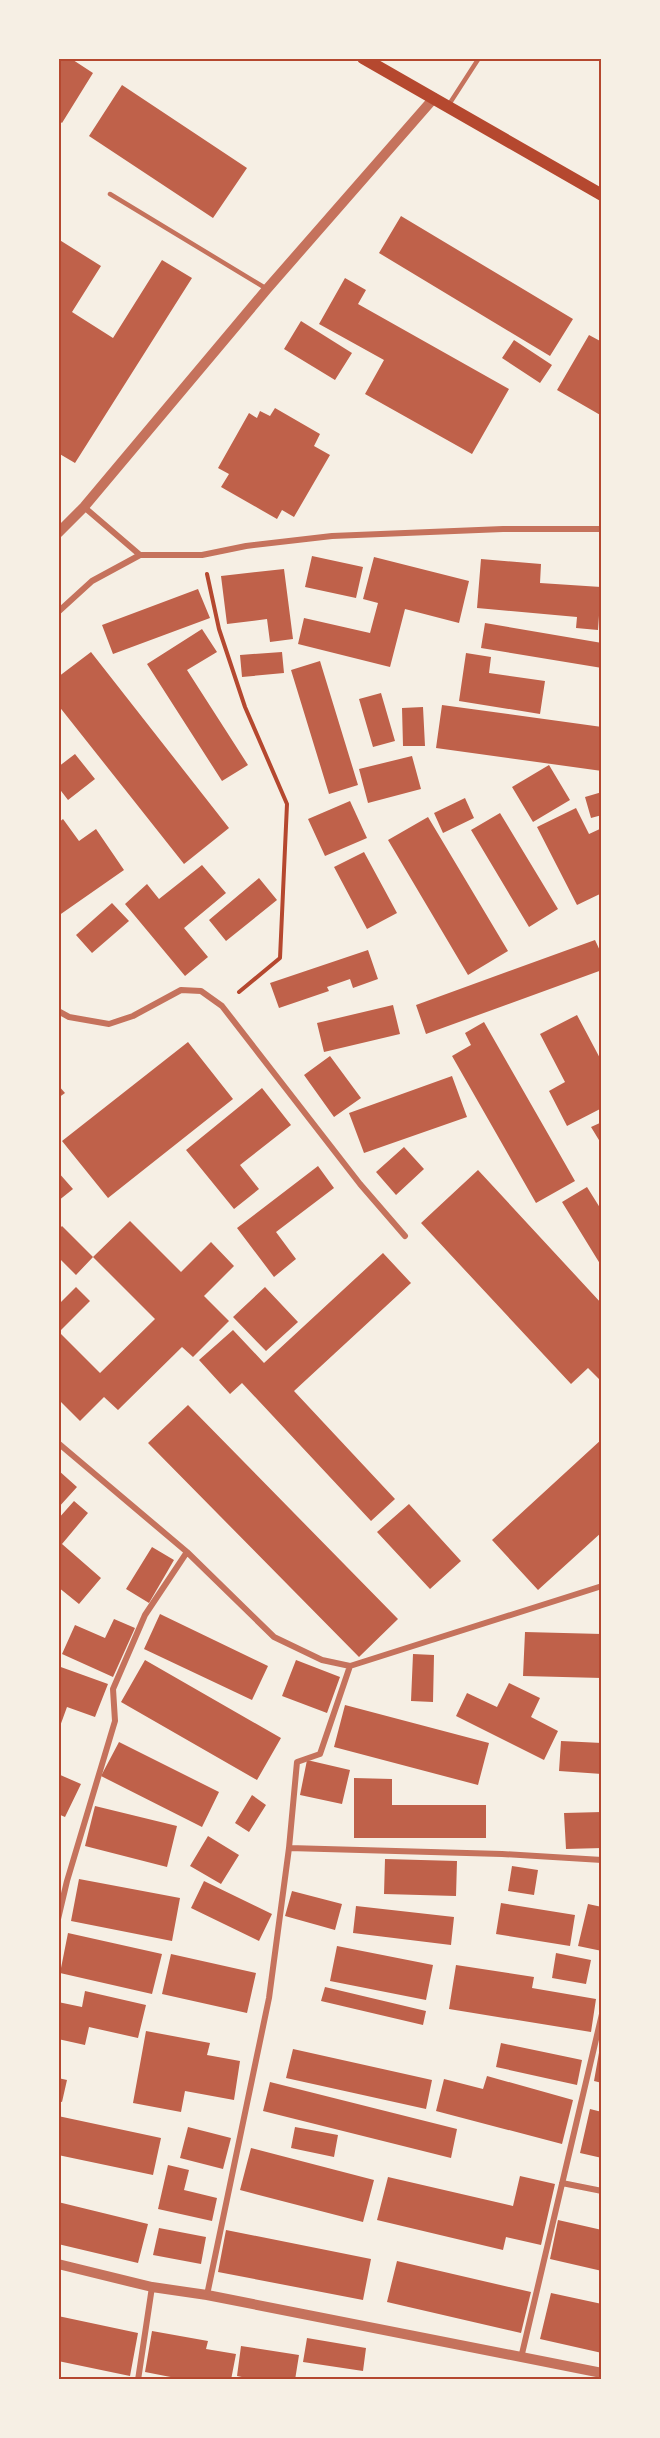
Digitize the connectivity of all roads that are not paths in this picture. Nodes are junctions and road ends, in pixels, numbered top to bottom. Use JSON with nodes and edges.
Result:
{"nodes":[{"id":1,"x":363,"y":58,"type":"edge"},
{"id":2,"x":479,"y":58,"type":"edge"},
{"id":3,"x":434,"y":98,"type":"junction"},
{"id":4,"x":448,"y":106,"type":"junction"},
{"id":5,"x":110,"y":194,"type":"dead end"},
{"id":6,"x":602,"y":195,"type":"edge"},
{"id":7,"x":267,"y":289,"type":"junction"},
{"id":8,"x":84,"y":507,"type":"junction"},
{"id":9,"x":602,"y":529,"type":"edge"},
{"id":10,"x":58,"y":533,"type":"edge"},
{"id":11,"x":140,"y":555,"type":"junction"},
{"id":12,"x":58,"y":612,"type":"edge"},
{"id":13,"x":58,"y":1011,"type":"edge"},
{"id":14,"x":405,"y":1236,"type":"dead end"},
{"id":15,"x":58,"y":1443,"type":"edge"},
{"id":16,"x":188,"y":1552,"type":"junction"},
{"id":17,"x":602,"y":1586,"type":"edge"},
{"id":18,"x":350,"y":1666,"type":"junction"},
{"id":19,"x":289,"y":1848,"type":"junction"},
{"id":20,"x":602,"y":1860,"type":"edge"},
{"id":21,"x":58,"y":1919,"type":"edge"},
{"id":22,"x":602,"y":2014,"type":"edge"},
{"id":23,"x":562,"y":2183,"type":"junction"},
{"id":24,"x":602,"y":2192,"type":"edge"},
{"id":25,"x":58,"y":2264,"type":"edge"},
{"id":26,"x":152,"y":2287,"type":"junction"},
{"id":27,"x":207,"y":2295,"type":"junction"},
{"id":28,"x":521,"y":2358,"type":"junction"},
{"id":29,"x":602,"y":2373,"type":"edge"},
{"id":30,"x":138,"y":2379,"type":"edge"}],
"edges":[{"from":1,"to":3,"type":"main road"},
{"from":2,"to":4,"type":"lane"},
{"from":3,"to":4,"type":"main road"},
{"from":3,"to":7,"type":"street"},
{"from":4,"to":6,"type":"main road"},
{"from":5,"to":7,"type":"lane"},
{"from":7,"to":8,"type":"street"},
{"from":8,"to":10,"type":"street"},
{"from":8,"to":11,"type":"street"},
{"from":9,"to":11,"type":"street"},
{"from":11,"to":12,"type":"street"},
{"from":13,"to":14,"type":"street"},
{"from":15,"to":16,"type":"street"},
{"from":16,"to":18,"type":"street"},
{"from":16,"to":21,"type":"street"},
{"from":17,"to":18,"type":"street"},
{"from":18,"to":19,"type":"street"},
{"from":19,"to":20,"type":"street"},
{"from":19,"to":27,"type":"street"},
{"from":22,"to":23,"type":"street"},
{"from":23,"to":24,"type":"street"},
{"from":23,"to":28,"type":"street"},
{"from":25,"to":26,"type":"street"},
{"from":26,"to":27,"type":"street"},
{"from":26,"to":30,"type":"street"},
{"from":27,"to":28,"type":"street"},
{"from":28,"to":29,"type":"street"}]}
